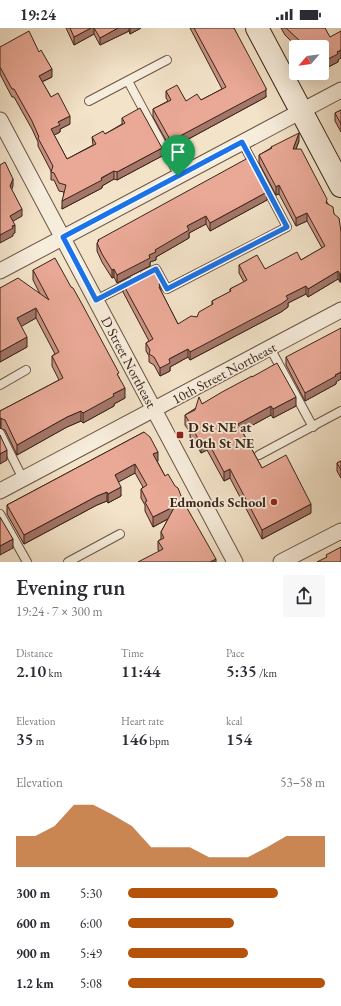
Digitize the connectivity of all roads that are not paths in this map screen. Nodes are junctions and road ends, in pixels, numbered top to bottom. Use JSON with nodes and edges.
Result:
{"nodes":[{"id":1,"x":257,"y":28,"type":"edge"},
{"id":2,"x":167,"y":60,"type":"dead end"},
{"id":3,"x":128,"y":81,"type":"junction"},
{"id":4,"x":341,"y":90,"type":"edge"},
{"id":5,"x":90,"y":101,"type":"dead end"},
{"id":6,"x":302,"y":111,"type":"junction"},
{"id":7,"x":0,"y":122,"type":"edge"},
{"id":8,"x":242,"y":142,"type":"junction"},
{"id":9,"x":178,"y":176,"type":"junction"},
{"id":10,"x":341,"y":186,"type":"edge"},
{"id":11,"x":63,"y":237,"type":"junction"},
{"id":12,"x":0,"y":271,"type":"edge"},
{"id":13,"x":96,"y":300,"type":"junction"},
{"id":14,"x":341,"y":310,"type":"edge"},
{"id":15,"x":270,"y":348,"type":"junction"},
{"id":16,"x":26,"y":370,"type":"dead end"},
{"id":17,"x":0,"y":385,"type":"edge"},
{"id":18,"x":154,"y":410,"type":"junction"},
{"id":19,"x":341,"y":411,"type":"edge"},
{"id":20,"x":313,"y":427,"type":"junction"},
{"id":21,"x":0,"y":433,"type":"edge"},
{"id":22,"x":259,"y":456,"type":"dead end"},
{"id":23,"x":23,"y":479,"type":"junction"},
{"id":24,"x":0,"y":491,"type":"edge"},
{"id":25,"x":0,"y":514,"type":"edge"},
{"id":26,"x":341,"y":531,"type":"edge"},
{"id":27,"x":120,"y":534,"type":"dead end"},
{"id":28,"x":27,"y":562,"type":"edge"},
{"id":29,"x":68,"y":562,"type":"edge"},
{"id":30,"x":235,"y":562,"type":"edge"},
{"id":31,"x":281,"y":562,"type":"edge"}],
"edges":[{"from":1,"to":6,"type":"main road"},
{"from":2,"to":3,"type":"lane"},
{"from":3,"to":5,"type":"lane"},
{"from":3,"to":9,"type":"lane"},
{"from":4,"to":6,"type":"street"},
{"from":6,"to":8,"type":"street"},
{"from":6,"to":10,"type":"main road"},
{"from":7,"to":11,"type":"street","name":"D Street Northeast"},
{"from":8,"to":9,"type":"street"},
{"from":8,"to":13,"type":"lane"},
{"from":9,"to":11,"type":"street"},
{"from":11,"to":12,"type":"street"},
{"from":11,"to":13,"type":"street","name":"D Street Northeast"},
{"from":13,"to":18,"type":"street","name":"D Street Northeast"},
{"from":14,"to":15,"type":"street","name":"10th Street Northeast"},
{"from":15,"to":18,"type":"street","name":"10th Street Northeast"},
{"from":15,"to":20,"type":"lane"},
{"from":16,"to":17,"type":"lane"},
{"from":18,"to":23,"type":"street","name":"10th Street Northeast"},
{"from":18,"to":30,"type":"street","name":"D Street Northeast"},
{"from":19,"to":20,"type":"lane"},
{"from":20,"to":22,"type":"lane"},
{"from":21,"to":23,"type":"lane"},
{"from":23,"to":24,"type":"street","name":"10th Street Northeast"},
{"from":25,"to":28,"type":"lane"},
{"from":26,"to":31,"type":"street"},
{"from":27,"to":29,"type":"lane"}]}
